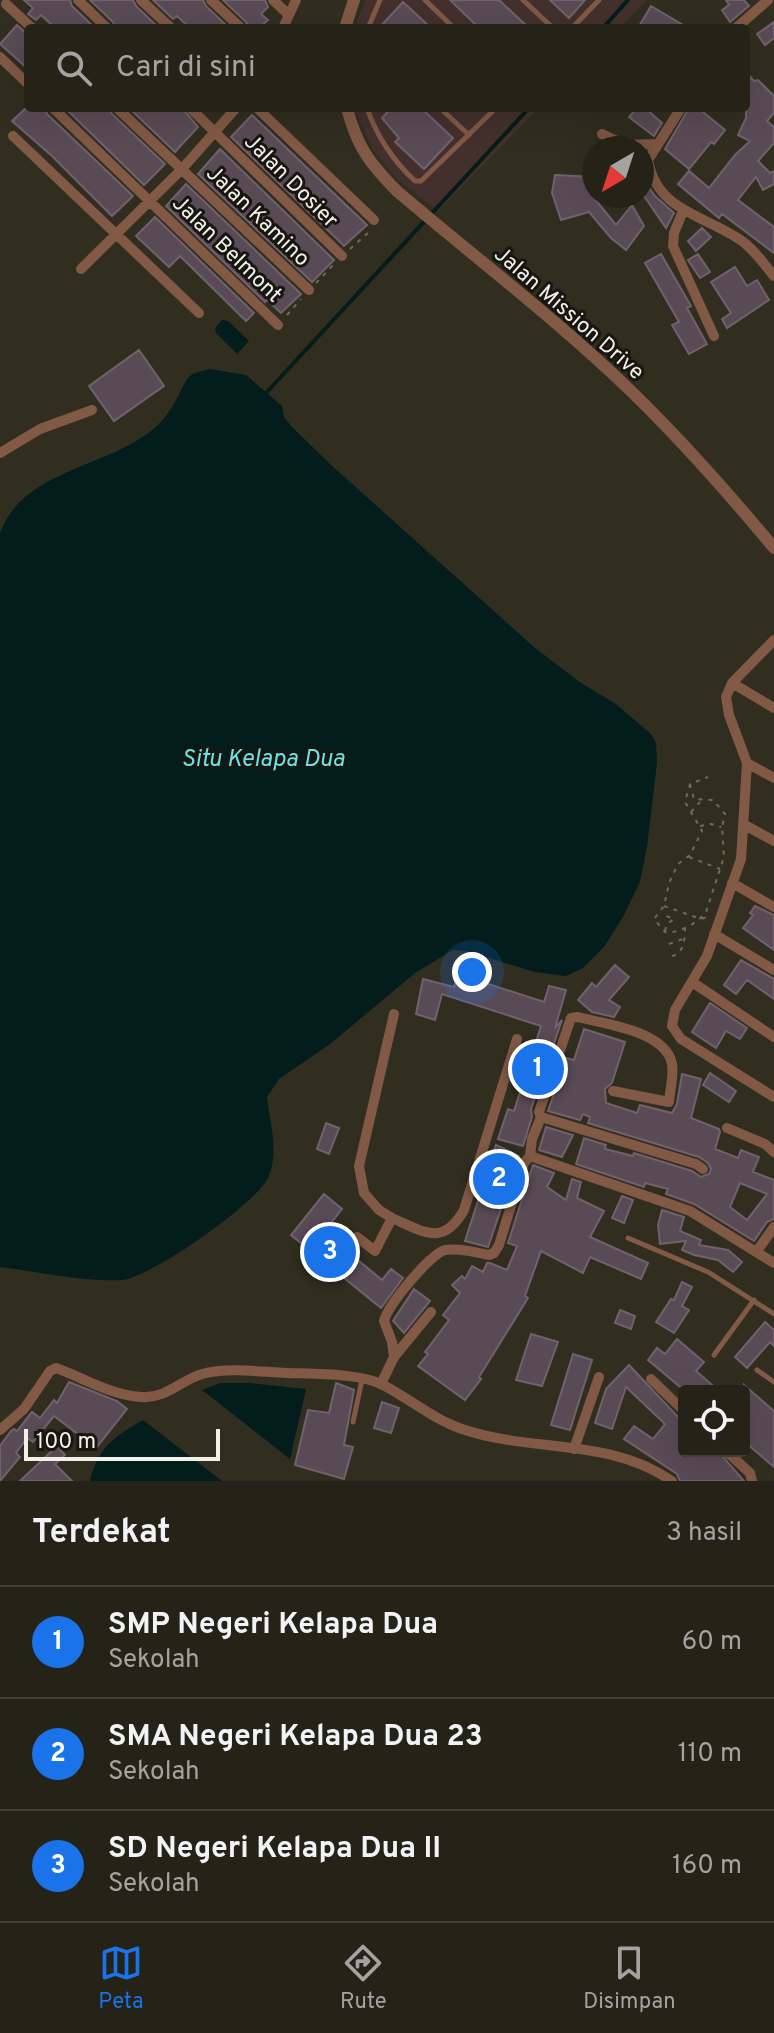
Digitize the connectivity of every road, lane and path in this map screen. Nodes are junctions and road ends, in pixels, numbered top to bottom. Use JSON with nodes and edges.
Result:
{"nodes":[{"id":1,"x":78,"y":0,"type":"edge"},
{"id":2,"x":141,"y":0,"type":"edge"},
{"id":3,"x":211,"y":0,"type":"edge"},
{"id":4,"x":273,"y":0,"type":"edge"},
{"id":5,"x":296,"y":0,"type":"edge"},
{"id":6,"x":354,"y":0,"type":"edge"},
{"id":7,"x":380,"y":0,"type":"edge"},
{"id":8,"x":425,"y":0,"type":"edge"},
{"id":9,"x":523,"y":0,"type":"edge"},
{"id":10,"x":599,"y":0,"type":"edge"},
{"id":11,"x":768,"y":0,"type":"edge"},
{"id":12,"x":6,"y":4,"type":"dead end"},
{"id":13,"x":289,"y":15,"type":"junction"},
{"id":14,"x":28,"y":24,"type":"edge"},
{"id":15,"x":103,"y":24,"type":"edge"},
{"id":16,"x":167,"y":24,"type":"edge"},
{"id":17,"x":237,"y":24,"type":"edge"},
{"id":18,"x":285,"y":24,"type":"edge"},
{"id":19,"x":348,"y":24,"type":"edge"},
{"id":20,"x":370,"y":24,"type":"edge"},
{"id":21,"x":450,"y":24,"type":"edge"},
{"id":22,"x":549,"y":24,"type":"edge"},
{"id":23,"x":576,"y":24,"type":"edge"},
{"id":24,"x":741,"y":24,"type":"edge"},
{"id":25,"x":0,"y":57,"type":"edge"},
{"id":26,"x":24,"y":80,"type":"edge"},
{"id":27,"x":57,"y":112,"type":"edge"},
{"id":28,"x":121,"y":112,"type":"edge"},
{"id":29,"x":194,"y":112,"type":"edge"},
{"id":30,"x":232,"y":112,"type":"edge"},
{"id":31,"x":261,"y":112,"type":"edge"},
{"id":32,"x":348,"y":112,"type":"edge"},
{"id":33,"x":368,"y":112,"type":"edge"},
{"id":34,"x":444,"y":112,"type":"edge"},
{"id":35,"x":492,"y":112,"type":"edge"},
{"id":36,"x":678,"y":112,"type":"edge"},
{"id":37,"x":215,"y":132,"type":"junction"},
{"id":38,"x":602,"y":134,"type":"dead end"},
{"id":39,"x":469,"y":135,"type":"junction"},
{"id":40,"x":13,"y":136,"type":"dead end"},
{"id":41,"x":657,"y":144,"type":"junction"},
{"id":42,"x":182,"y":169,"type":"junction"},
{"id":43,"x":150,"y":200,"type":"junction"},
{"id":44,"x":683,"y":211,"type":"junction"},
{"id":45,"x":374,"y":220,"type":"joint"},
{"id":46,"x":116,"y":233,"type":"junction"},
{"id":47,"x":342,"y":256,"type":"junction"},
{"id":48,"x":81,"y":269,"type":"dead end"},
{"id":49,"x":774,"y":276,"type":"edge"},
{"id":50,"x":309,"y":290,"type":"junction"},
{"id":51,"x":199,"y":313,"type":"dead end"},
{"id":52,"x":278,"y":325,"type":"joint"},
{"id":53,"x":714,"y":336,"type":"dead end"},
{"id":54,"x":92,"y":410,"type":"dead end"},
{"id":55,"x":0,"y":453,"type":"edge"},
{"id":56,"x":774,"y":548,"type":"edge"},
{"id":57,"x":774,"y":640,"type":"edge"},
{"id":58,"x":732,"y":683,"type":"junction"},
{"id":59,"x":774,"y":708,"type":"edge"},
{"id":60,"x":747,"y":763,"type":"junction"},
{"id":61,"x":708,"y":777,"type":"dead end"},
{"id":62,"x":774,"y":778,"type":"edge"},
{"id":63,"x":690,"y":784,"type":"junction"},
{"id":64,"x":701,"y":801,"type":"junction"},
{"id":65,"x":691,"y":812,"type":"junction"},
{"id":66,"x":743,"y":824,"type":"junction"},
{"id":67,"x":699,"y":827,"type":"junction"},
{"id":68,"x":722,"y":827,"type":"junction"},
{"id":69,"x":774,"y":841,"type":"edge"},
{"id":70,"x":688,"y":857,"type":"junction"},
{"id":71,"x":721,"y":870,"type":"junction"},
{"id":72,"x":732,"y":883,"type":"junction"},
{"id":73,"x":664,"y":906,"type":"junction"},
{"id":74,"x":774,"y":907,"type":"edge"},
{"id":75,"x":722,"y":912,"type":"junction"},
{"id":76,"x":701,"y":919,"type":"junction"},
{"id":77,"x":667,"y":924,"type":"dead end"},
{"id":78,"x":685,"y":927,"type":"junction"},
{"id":79,"x":665,"y":932,"type":"junction"},
{"id":80,"x":714,"y":934,"type":"junction"},
{"id":81,"x":685,"y":939,"type":"junction"},
{"id":82,"x":669,"y":944,"type":"dead end"},
{"id":83,"x":672,"y":956,"type":"dead end"},
{"id":84,"x":774,"y":970,"type":"edge"},
{"id":85,"x":692,"y":982,"type":"junction"},
{"id":86,"x":394,"y":1014,"type":"dead end"},
{"id":87,"x":774,"y":1037,"type":"edge"},
{"id":88,"x":517,"y":1039,"type":"dead end"},
{"id":89,"x":613,"y":1091,"type":"dead end"},
{"id":90,"x":774,"y":1097,"type":"edge"},
{"id":91,"x":541,"y":1117,"type":"junction"},
{"id":92,"x":727,"y":1128,"type":"dead end"},
{"id":93,"x":774,"y":1152,"type":"edge"},
{"id":94,"x":530,"y":1156,"type":"junction"},
{"id":95,"x":703,"y":1169,"type":"dead end"},
{"id":96,"x":392,"y":1218,"type":"junction"},
{"id":97,"x":774,"y":1227,"type":"edge"},
{"id":98,"x":442,"y":1233,"type":"junction"},
{"id":99,"x":357,"y":1237,"type":"dead end"},
{"id":100,"x":628,"y":1238,"type":"dead end"},
{"id":101,"x":443,"y":1251,"type":"junction"},
{"id":102,"x":757,"y":1251,"type":"junction"},
{"id":103,"x":774,"y":1263,"type":"edge"},
{"id":104,"x":754,"y":1300,"type":"junction"},
{"id":105,"x":431,"y":1312,"type":"dead end"},
{"id":106,"x":774,"y":1314,"type":"edge"},
{"id":107,"x":714,"y":1355,"type":"dead end"},
{"id":108,"x":394,"y":1357,"type":"junction"},
{"id":109,"x":757,"y":1370,"type":"dead end"},
{"id":110,"x":599,"y":1377,"type":"dead end"},
{"id":111,"x":362,"y":1379,"type":"junction"},
{"id":112,"x":651,"y":1379,"type":"dead end"},
{"id":113,"x":774,"y":1382,"type":"edge"},
{"id":114,"x":381,"y":1384,"type":"junction"},
{"id":115,"x":678,"y":1405,"type":"edge"},
{"id":116,"x":353,"y":1422,"type":"dead end"},
{"id":117,"x":0,"y":1430,"type":"edge"},
{"id":118,"x":574,"y":1449,"type":"junction"},
{"id":119,"x":733,"y":1457,"type":"edge"},
{"id":120,"x":672,"y":1481,"type":"edge"},
{"id":121,"x":752,"y":1481,"type":"edge"}],
"edges":[{"from":1,"to":15,"type":"street"},
{"from":2,"to":16,"type":"street"},
{"from":3,"to":17,"type":"street"},
{"from":4,"to":13,"type":"street"},
{"from":5,"to":13,"type":"street"},
{"from":6,"to":19,"type":"street"},
{"from":7,"to":20,"type":"lane"},
{"from":8,"to":21,"type":"lane"},
{"from":9,"to":22,"type":"lane"},
{"from":10,"to":23,"type":"lane"},
{"from":11,"to":24,"type":"street"},
{"from":12,"to":14,"type":"street"},
{"from":13,"to":18,"type":"street"},
{"from":25,"to":26,"type":"street"},
{"from":27,"to":43,"type":"street","name":"Jalan Belmont"},
{"from":28,"to":42,"type":"street","name":"Jalan Kamino"},
{"from":29,"to":37,"type":"street","name":"Jalan Dosier"},
{"from":30,"to":37,"type":"street"},
{"from":31,"to":45,"type":"street"},
{"from":32,"to":56,"type":"street","name":"Jalan Mission Drive"},
{"from":33,"to":39,"type":"lane"},
{"from":34,"to":39,"type":"lane"},
{"from":35,"to":39,"type":"lane"},
{"from":36,"to":41,"type":"street"},
{"from":37,"to":42,"type":"street"},
{"from":37,"to":47,"type":"street","name":"Jalan Dosier"},
{"from":38,"to":41,"type":"street"},
{"from":40,"to":46,"type":"street"},
{"from":41,"to":44,"type":"street"},
{"from":42,"to":43,"type":"street"},
{"from":42,"to":50,"type":"street","name":"Jalan Kamino"},
{"from":43,"to":46,"type":"street"},
{"from":43,"to":52,"type":"street","name":"Jalan Belmont"},
{"from":44,"to":49,"type":"street"},
{"from":44,"to":53,"type":"street"},
{"from":45,"to":47,"type":"path"},
{"from":46,"to":48,"type":"street"},
{"from":46,"to":51,"type":"street"},
{"from":47,"to":50,"type":"path"},
{"from":50,"to":52,"type":"path"},
{"from":54,"to":55,"type":"street"},
{"from":57,"to":58,"type":"street"},
{"from":58,"to":59,"type":"street"},
{"from":58,"to":60,"type":"street"},
{"from":60,"to":62,"type":"street"},
{"from":60,"to":66,"type":"street"},
{"from":61,"to":63,"type":"path"},
{"from":63,"to":64,"type":"path"},
{"from":63,"to":65,"type":"path"},
{"from":64,"to":65,"type":"path"},
{"from":64,"to":68,"type":"path"},
{"from":65,"to":67,"type":"path"},
{"from":66,"to":69,"type":"street"},
{"from":66,"to":72,"type":"street"},
{"from":67,"to":68,"type":"path"},
{"from":67,"to":70,"type":"path"},
{"from":68,"to":71,"type":"path"},
{"from":70,"to":71,"type":"path"},
{"from":70,"to":73,"type":"path"},
{"from":71,"to":76,"type":"path"},
{"from":72,"to":74,"type":"street"},
{"from":72,"to":75,"type":"street"},
{"from":73,"to":76,"type":"path"},
{"from":73,"to":79,"type":"path"},
{"from":75,"to":76,"type":"path"},
{"from":75,"to":80,"type":"street"},
{"from":76,"to":78,"type":"path"},
{"from":77,"to":79,"type":"path"},
{"from":78,"to":79,"type":"path"},
{"from":78,"to":81,"type":"path"},
{"from":80,"to":84,"type":"street"},
{"from":80,"to":85,"type":"street"},
{"from":81,"to":82,"type":"path"},
{"from":81,"to":83,"type":"path"},
{"from":85,"to":87,"type":"street"},
{"from":85,"to":90,"type":"street"},
{"from":86,"to":96,"type":"street"},
{"from":88,"to":98,"type":"street"},
{"from":89,"to":91,"type":"street"},
{"from":91,"to":94,"type":"street"},
{"from":91,"to":95,"type":"street"},
{"from":92,"to":93,"type":"street"},
{"from":94,"to":101,"type":"street"},
{"from":94,"to":102,"type":"street"},
{"from":96,"to":98,"type":"street"},
{"from":96,"to":99,"type":"street"},
{"from":97,"to":102,"type":"street"},
{"from":98,"to":101,"type":"street"},
{"from":100,"to":104,"type":"lane"},
{"from":101,"to":108,"type":"street"},
{"from":102,"to":103,"type":"street"},
{"from":104,"to":106,"type":"lane"},
{"from":104,"to":107,"type":"lane"},
{"from":105,"to":108,"type":"street"},
{"from":108,"to":114,"type":"street"},
{"from":109,"to":113,"type":"lane"},
{"from":110,"to":118,"type":"street"},
{"from":111,"to":114,"type":"street"},
{"from":111,"to":116,"type":"lane"},
{"from":111,"to":117,"type":"street"},
{"from":112,"to":115,"type":"street"},
{"from":114,"to":118,"type":"street"},
{"from":118,"to":120,"type":"street"},
{"from":119,"to":121,"type":"street"}]}
